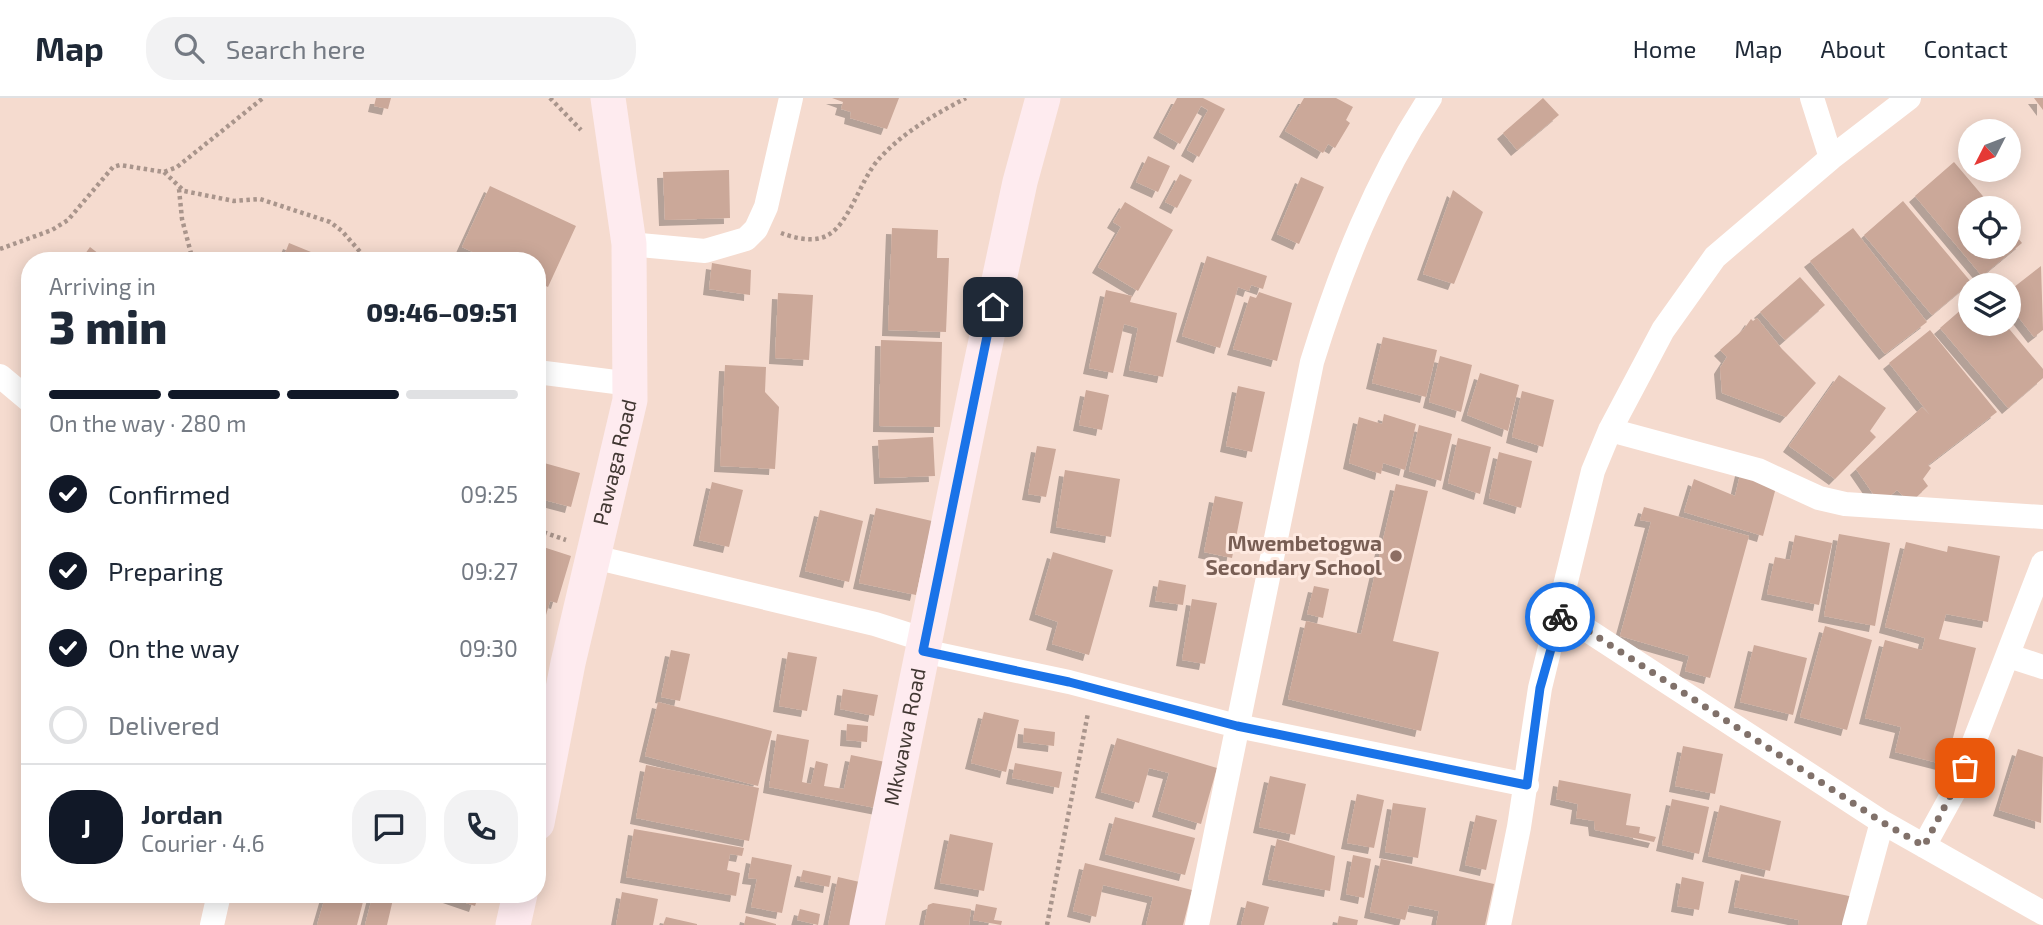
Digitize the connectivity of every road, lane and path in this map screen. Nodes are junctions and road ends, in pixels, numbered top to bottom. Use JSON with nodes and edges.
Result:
{"nodes":[{"id":1,"x":263,"y":98,"type":"edge"},
{"id":2,"x":608,"y":98,"type":"edge"},
{"id":3,"x":791,"y":98,"type":"edge"},
{"id":4,"x":965,"y":98,"type":"edge"},
{"id":5,"x":1043,"y":98,"type":"edge"},
{"id":6,"x":1430,"y":98,"type":"edge"},
{"id":7,"x":1812,"y":98,"type":"edge"},
{"id":8,"x":1909,"y":98,"type":"edge"},
{"id":9,"x":1831,"y":158,"type":"junction"},
{"id":10,"x":164,"y":172,"type":"junction"},
{"id":11,"x":179,"y":189,"type":"junction"},
{"id":12,"x":758,"y":225,"type":"junction"},
{"id":13,"x":629,"y":244,"type":"junction"},
{"id":14,"x":0,"y":249,"type":"edge"},
{"id":15,"x":191,"y":252,"type":"edge"},
{"id":16,"x":360,"y":252,"type":"edge"},
{"id":17,"x":546,"y":373,"type":"edge"},
{"id":18,"x":0,"y":376,"type":"edge"},
{"id":19,"x":631,"y":384,"type":"junction"},
{"id":20,"x":21,"y":394,"type":"edge"},
{"id":21,"x":1611,"y":430,"type":"junction"},
{"id":22,"x":2043,"y":517,"type":"edge"},
{"id":23,"x":594,"y":557,"type":"junction"},
{"id":24,"x":2043,"y":563,"type":"edge"},
{"id":25,"x":1561,"y":613,"type":"junction"},
{"id":26,"x":924,"y":645,"type":"junction"},
{"id":27,"x":2009,"y":656,"type":"junction"},
{"id":28,"x":2043,"y":667,"type":"edge"},
{"id":29,"x":1093,"y":688,"type":"junction"},
{"id":30,"x":1237,"y":726,"type":"junction"},
{"id":31,"x":546,"y":777,"type":"edge"},
{"id":32,"x":1527,"y":785,"type":"junction"},
{"id":33,"x":1882,"y":822,"type":"junction"},
{"id":34,"x":1924,"y":846,"type":"junction"},
{"id":35,"x":217,"y":903,"type":"edge"},
{"id":36,"x":518,"y":903,"type":"edge"},
{"id":37,"x":2043,"y":913,"type":"edge"},
{"id":38,"x":212,"y":925,"type":"edge"},
{"id":39,"x":513,"y":925,"type":"edge"},
{"id":40,"x":867,"y":925,"type":"edge"},
{"id":41,"x":1047,"y":925,"type":"edge"},
{"id":42,"x":1196,"y":925,"type":"edge"},
{"id":43,"x":1499,"y":925,"type":"edge"},
{"id":44,"x":1854,"y":925,"type":"edge"}],
"edges":[{"from":1,"to":10,"type":"path"},
{"from":2,"to":13,"type":"street","name":"Pawaga Road"},
{"from":3,"to":12,"type":"street"},
{"from":4,"to":12,"type":"path"},
{"from":5,"to":26,"type":"street","name":"Mkwawa Road"},
{"from":6,"to":30,"type":"street"},
{"from":7,"to":9,"type":"street"},
{"from":8,"to":9,"type":"street"},
{"from":9,"to":21,"type":"street"},
{"from":10,"to":11,"type":"path"},
{"from":10,"to":14,"type":"path"},
{"from":11,"to":15,"type":"path"},
{"from":11,"to":16,"type":"path"},
{"from":12,"to":13,"type":"street"},
{"from":13,"to":19,"type":"street","name":"Pawaga Road"},
{"from":17,"to":19,"type":"street"},
{"from":18,"to":20,"type":"street"},
{"from":19,"to":23,"type":"street","name":"Pawaga Road"},
{"from":21,"to":22,"type":"street"},
{"from":21,"to":25,"type":"street"},
{"from":23,"to":26,"type":"street"},
{"from":23,"to":31,"type":"street","name":"Pawaga Road"},
{"from":24,"to":27,"type":"street"},
{"from":25,"to":32,"type":"street"},
{"from":25,"to":33,"type":"street"},
{"from":26,"to":29,"type":"street"},
{"from":26,"to":40,"type":"street","name":"Mkwawa Road"},
{"from":27,"to":28,"type":"street"},
{"from":27,"to":34,"type":"street"},
{"from":29,"to":30,"type":"street"},
{"from":29,"to":41,"type":"path"},
{"from":30,"to":32,"type":"street"},
{"from":30,"to":42,"type":"street"},
{"from":32,"to":43,"type":"street"},
{"from":33,"to":34,"type":"street"},
{"from":33,"to":44,"type":"street"},
{"from":34,"to":37,"type":"street"},
{"from":35,"to":38,"type":"street"},
{"from":36,"to":39,"type":"street"}]}
